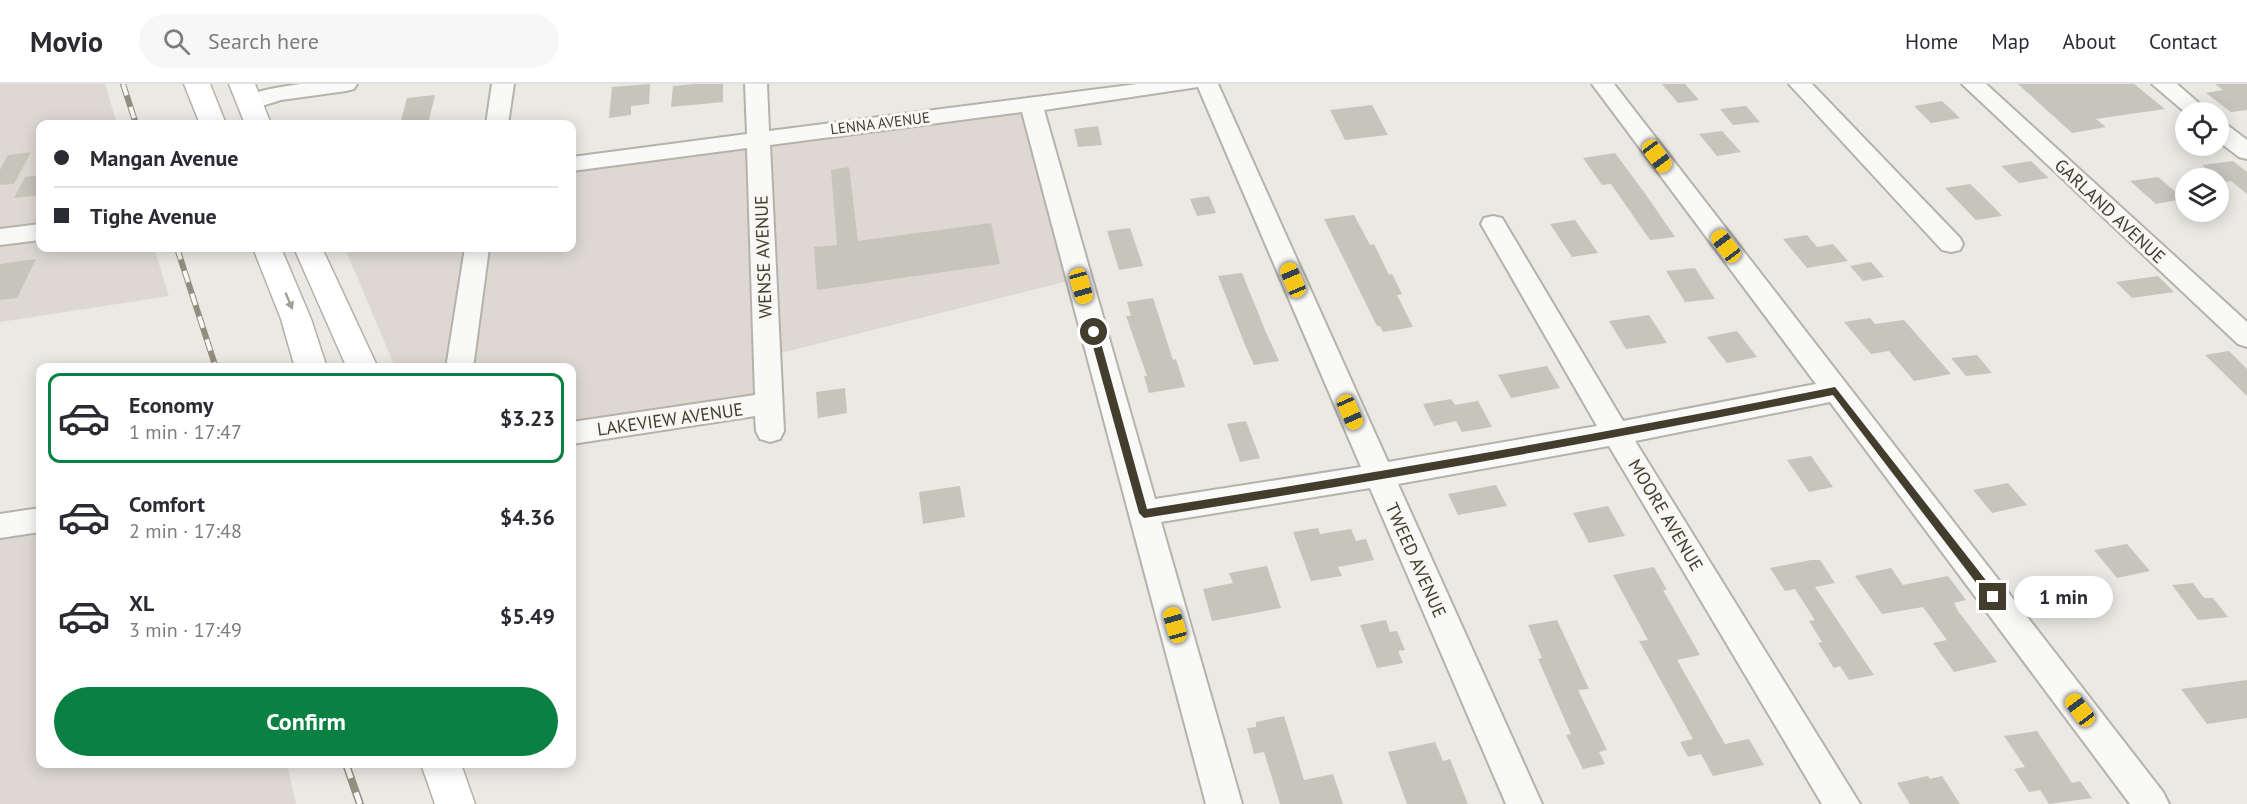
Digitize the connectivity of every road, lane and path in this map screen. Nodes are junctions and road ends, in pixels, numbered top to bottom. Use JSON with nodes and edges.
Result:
{"nodes":[{"id":1,"x":196,"y":84,"type":"edge"},
{"id":2,"x":346,"y":84,"type":"edge"},
{"id":3,"x":503,"y":84,"type":"edge"},
{"id":4,"x":756,"y":84,"type":"edge"},
{"id":5,"x":1189,"y":84,"type":"edge"},
{"id":6,"x":1207,"y":84,"type":"edge"},
{"id":7,"x":1602,"y":84,"type":"edge"},
{"id":8,"x":1800,"y":84,"type":"edge"},
{"id":9,"x":1973,"y":84,"type":"edge"},
{"id":10,"x":2163,"y":84,"type":"edge"},
{"id":11,"x":2186,"y":102,"type":"edge"},
{"id":12,"x":250,"y":104,"type":"edge"},
{"id":13,"x":1031,"y":104,"type":"junction"},
{"id":14,"x":211,"y":120,"type":"edge"},
{"id":15,"x":497,"y":120,"type":"edge"},
{"id":16,"x":2229,"y":138,"type":"edge"},
{"id":17,"x":759,"y":139,"type":"junction"},
{"id":18,"x":2247,"y":152,"type":"edge"},
{"id":19,"x":576,"y":163,"type":"edge"},
{"id":20,"x":1493,"y":224,"type":"dead end"},
{"id":21,"x":36,"y":232,"type":"edge"},
{"id":22,"x":0,"y":237,"type":"edge"},
{"id":23,"x":1951,"y":244,"type":"dead end"},
{"id":24,"x":269,"y":252,"type":"edge"},
{"id":25,"x":310,"y":252,"type":"edge"},
{"id":26,"x":476,"y":252,"type":"edge"},
{"id":27,"x":2247,"y":337,"type":"edge"},
{"id":28,"x":309,"y":363,"type":"edge"},
{"id":29,"x":361,"y":363,"type":"edge"},
{"id":30,"x":460,"y":363,"type":"edge"},
{"id":31,"x":1835,"y":391,"type":"junction"},
{"id":32,"x":769,"y":418,"type":"joint"},
{"id":33,"x":576,"y":433,"type":"edge"},
{"id":34,"x":1617,"y":435,"type":"junction"},
{"id":35,"x":1379,"y":477,"type":"junction"},
{"id":36,"x":1144,"y":513,"type":"junction"},
{"id":37,"x":36,"y":521,"type":"edge"},
{"id":38,"x":0,"y":526,"type":"edge"},
{"id":39,"x":442,"y":768,"type":"edge"},
{"id":40,"x":454,"y":804,"type":"edge"},
{"id":41,"x":1224,"y":804,"type":"edge"},
{"id":42,"x":1524,"y":804,"type":"edge"},
{"id":43,"x":1842,"y":804,"type":"edge"},
{"id":44,"x":2151,"y":804,"type":"edge"}],
"edges":[{"from":1,"to":14,"type":"main road"},
{"from":2,"to":12,"type":"street"},
{"from":3,"to":15,"type":"street"},
{"from":4,"to":17,"type":"street","name":"WENSE AVENUE"},
{"from":5,"to":13,"type":"street","name":"LENNA AVENUE"},
{"from":6,"to":35,"type":"street","name":"TWEED AVENUE"},
{"from":7,"to":31,"type":"street"},
{"from":8,"to":23,"type":"street"},
{"from":9,"to":27,"type":"street","name":"GARLAND AVENUE"},
{"from":10,"to":11,"type":"street"},
{"from":13,"to":17,"type":"street","name":"LENNA AVENUE"},
{"from":13,"to":36,"type":"street"},
{"from":16,"to":18,"type":"street"},
{"from":17,"to":19,"type":"street","name":"LENNA AVENUE"},
{"from":17,"to":32,"type":"street","name":"WENSE AVENUE"},
{"from":20,"to":34,"type":"street","name":"MOORE AVENUE"},
{"from":21,"to":22,"type":"street"},
{"from":24,"to":28,"type":"main road","one_way":true},
{"from":25,"to":29,"type":"main road"},
{"from":26,"to":30,"type":"street"},
{"from":31,"to":34,"type":"street"},
{"from":31,"to":44,"type":"street"},
{"from":32,"to":33,"type":"street","name":"LAKEVIEW AVENUE"},
{"from":34,"to":35,"type":"street"},
{"from":34,"to":43,"type":"street","name":"MOORE AVENUE"},
{"from":35,"to":36,"type":"street"},
{"from":35,"to":42,"type":"street","name":"TWEED AVENUE"},
{"from":36,"to":41,"type":"street"},
{"from":37,"to":38,"type":"street"},
{"from":39,"to":40,"type":"main road"}]}
